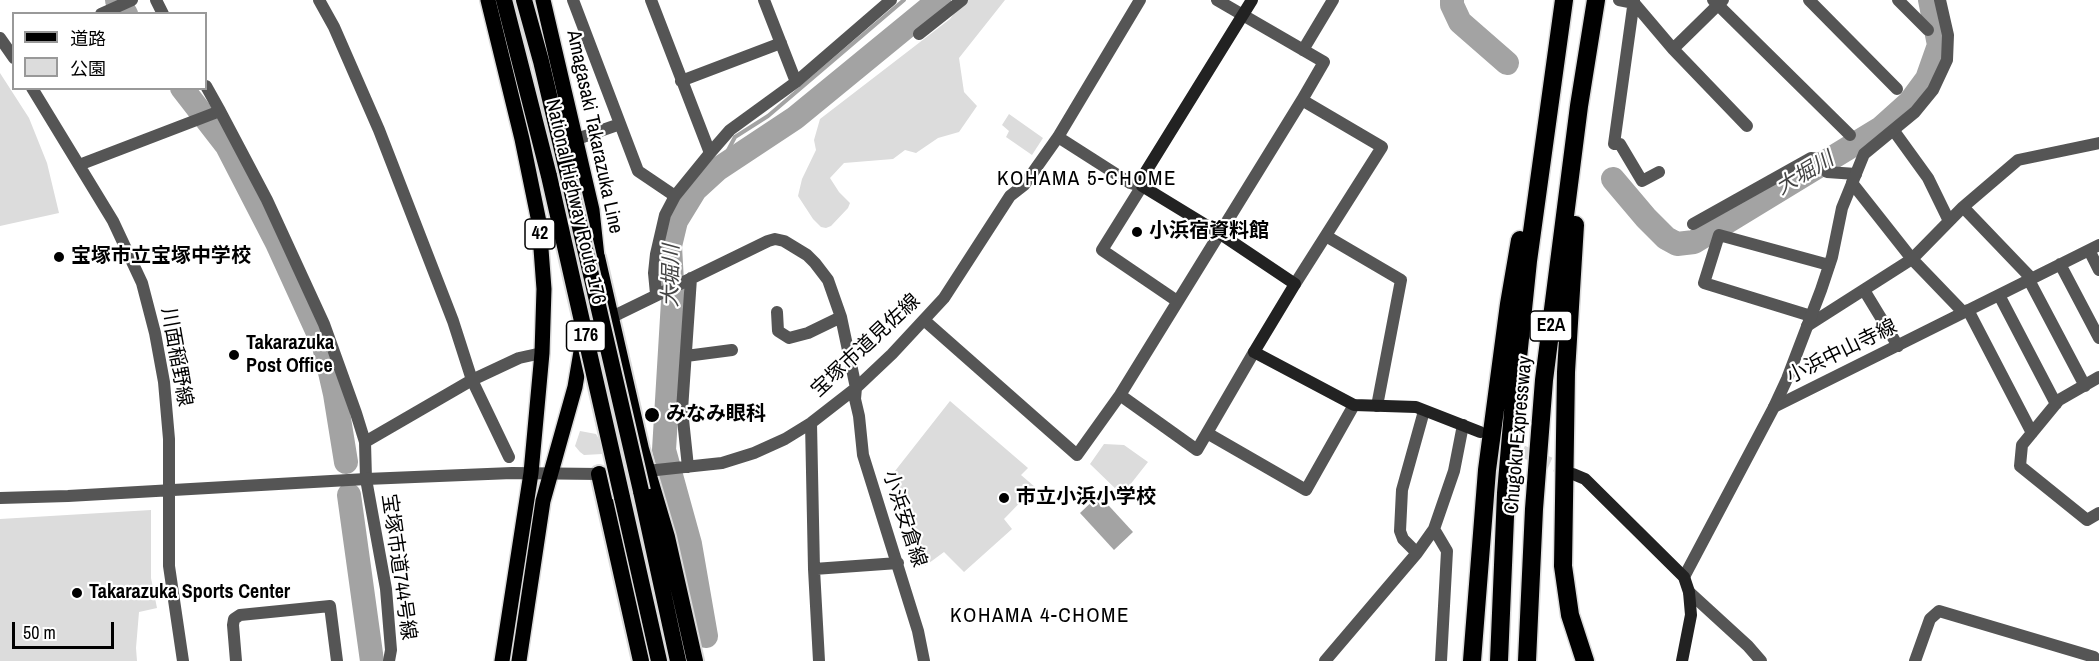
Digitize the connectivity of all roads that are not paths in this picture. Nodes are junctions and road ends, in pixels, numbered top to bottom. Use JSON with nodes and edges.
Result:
{"nodes":[{"id":1,"x":132,"y":0,"type":"edge"},
{"id":2,"x":319,"y":0,"type":"edge"},
{"id":3,"x":488,"y":0,"type":"edge"},
{"id":4,"x":504,"y":0,"type":"edge"},
{"id":5,"x":524,"y":0,"type":"edge"},
{"id":6,"x":543,"y":0,"type":"edge"},
{"id":7,"x":573,"y":0,"type":"edge"},
{"id":8,"x":651,"y":0,"type":"edge"},
{"id":9,"x":764,"y":0,"type":"edge"},
{"id":10,"x":962,"y":0,"type":"edge"},
{"id":11,"x":1140,"y":0,"type":"edge"},
{"id":12,"x":1217,"y":0,"type":"edge"},
{"id":13,"x":1252,"y":0,"type":"edge"},
{"id":14,"x":1333,"y":0,"type":"edge"},
{"id":15,"x":1564,"y":0,"type":"edge"},
{"id":16,"x":1596,"y":0,"type":"edge"},
{"id":17,"x":1619,"y":0,"type":"edge"},
{"id":18,"x":1809,"y":0,"type":"edge"},
{"id":19,"x":1898,"y":0,"type":"edge"},
{"id":20,"x":1940,"y":0,"type":"edge"},
{"id":21,"x":1718,"y":1,"type":"edge"},
{"id":22,"x":885,"y":2,"type":"edge"},
{"id":23,"x":1634,"y":2,"type":"edge"},
{"id":24,"x":105,"y":12,"type":"edge"},
{"id":25,"x":1243,"y":16,"type":"junction"},
{"id":26,"x":1560,"y":28,"type":"junction"},
{"id":27,"x":1928,"y":30,"type":"dead end"},
{"id":28,"x":919,"y":34,"type":"dead end"},
{"id":29,"x":0,"y":38,"type":"edge"},
{"id":30,"x":781,"y":43,"type":"junction"},
{"id":31,"x":1673,"y":49,"type":"junction"},
{"id":32,"x":1303,"y":50,"type":"junction"},
{"id":33,"x":12,"y":52,"type":"edge"},
{"id":34,"x":681,"y":81,"type":"junction"},
{"id":35,"x":796,"y":82,"type":"junction"},
{"id":36,"x":207,"y":89,"type":"edge"},
{"id":37,"x":1897,"y":89,"type":"dead end"},
{"id":38,"x":33,"y":90,"type":"edge"},
{"id":39,"x":1302,"y":100,"type":"junction"},
{"id":40,"x":1579,"y":106,"type":"junction"},
{"id":41,"x":220,"y":111,"type":"junction"},
{"id":42,"x":620,"y":124,"type":"junction"},
{"id":43,"x":1747,"y":126,"type":"dead end"},
{"id":44,"x":1894,"y":131,"type":"junction"},
{"id":45,"x":1850,"y":135,"type":"dead end"},
{"id":46,"x":1058,"y":136,"type":"junction"},
{"id":47,"x":577,"y":139,"type":"junction"},
{"id":48,"x":2099,"y":143,"type":"edge"},
{"id":49,"x":710,"y":153,"type":"junction"},
{"id":50,"x":79,"y":165,"type":"junction"},
{"id":51,"x":1659,"y":172,"type":"dead end"},
{"id":52,"x":1854,"y":178,"type":"junction"},
{"id":53,"x":1142,"y":186,"type":"junction"},
{"id":54,"x":675,"y":196,"type":"junction"},
{"id":55,"x":1963,"y":207,"type":"junction"},
{"id":56,"x":1949,"y":221,"type":"junction"},
{"id":57,"x":1693,"y":224,"type":"dead end"},
{"id":58,"x":1219,"y":233,"type":"junction"},
{"id":59,"x":1326,"y":236,"type":"junction"},
{"id":60,"x":2094,"y":248,"type":"edge"},
{"id":61,"x":597,"y":257,"type":"junction"},
{"id":62,"x":1912,"y":259,"type":"junction"},
{"id":63,"x":1829,"y":264,"type":"junction"},
{"id":64,"x":2060,"y":264,"type":"junction"},
{"id":65,"x":2099,"y":270,"type":"edge"},
{"id":66,"x":2030,"y":279,"type":"junction"},
{"id":67,"x":686,"y":280,"type":"junction"},
{"id":68,"x":1295,"y":284,"type":"junction"},
{"id":69,"x":1864,"y":290,"type":"junction"},
{"id":70,"x":659,"y":292,"type":"junction"},
{"id":71,"x":1999,"y":295,"type":"junction"},
{"id":72,"x":1177,"y":301,"type":"junction"},
{"id":73,"x":1966,"y":311,"type":"junction"},
{"id":74,"x":777,"y":312,"type":"dead end"},
{"id":75,"x":612,"y":316,"type":"junction"},
{"id":76,"x":841,"y":317,"type":"junction"},
{"id":77,"x":924,"y":320,"type":"junction"},
{"id":78,"x":1809,"y":321,"type":"junction"},
{"id":79,"x":2099,"y":338,"type":"edge"},
{"id":80,"x":1898,"y":346,"type":"junction"},
{"id":81,"x":732,"y":350,"type":"dead end"},
{"id":82,"x":1254,"y":352,"type":"junction"},
{"id":83,"x":542,"y":353,"type":"junction"},
{"id":84,"x":686,"y":356,"type":"junction"},
{"id":85,"x":2099,"y":376,"type":"edge"},
{"id":86,"x":472,"y":380,"type":"junction"},
{"id":87,"x":2085,"y":386,"type":"junction"},
{"id":88,"x":856,"y":388,"type":"junction"},
{"id":89,"x":1120,"y":395,"type":"junction"},
{"id":90,"x":2056,"y":404,"type":"junction"},
{"id":91,"x":1354,"y":405,"type":"junction"},
{"id":92,"x":1377,"y":406,"type":"junction"},
{"id":93,"x":1774,"y":407,"type":"junction"},
{"id":94,"x":1424,"y":411,"type":"junction"},
{"id":95,"x":811,"y":423,"type":"junction"},
{"id":96,"x":1463,"y":425,"type":"junction"},
{"id":97,"x":1480,"y":432,"type":"dead end"},
{"id":98,"x":1207,"y":433,"type":"junction"},
{"id":99,"x":2032,"y":433,"type":"junction"},
{"id":100,"x":365,"y":442,"type":"junction"},
{"id":101,"x":509,"y":458,"type":"dead end"},
{"id":102,"x":682,"y":467,"type":"junction"},
{"id":103,"x":654,"y":470,"type":"junction"},
{"id":104,"x":531,"y":473,"type":"junction"},
{"id":105,"x":550,"y":473,"type":"junction"},
{"id":106,"x":599,"y":474,"type":"junction"},
{"id":107,"x":1573,"y":474,"type":"tunnel mouth"},
{"id":108,"x":366,"y":479,"type":"junction"},
{"id":109,"x":169,"y":490,"type":"junction"},
{"id":110,"x":0,"y":498,"type":"edge"},
{"id":111,"x":2099,"y":513,"type":"edge"},
{"id":112,"x":1434,"y":529,"type":"junction"},
{"id":113,"x":1417,"y":553,"type":"junction"},
{"id":114,"x":898,"y":563,"type":"junction"},
{"id":115,"x":814,"y":569,"type":"junction"},
{"id":116,"x":1684,"y":577,"type":"junction"},
{"id":117,"x":1689,"y":592,"type":"junction"},
{"id":118,"x":183,"y":661,"type":"edge"},
{"id":119,"x":236,"y":661,"type":"edge"},
{"id":120,"x":337,"y":661,"type":"edge"},
{"id":121,"x":389,"y":661,"type":"edge"},
{"id":122,"x":502,"y":661,"type":"edge"},
{"id":123,"x":519,"y":661,"type":"edge"},
{"id":124,"x":640,"y":661,"type":"edge"},
{"id":125,"x":659,"y":661,"type":"edge"},
{"id":126,"x":678,"y":661,"type":"edge"},
{"id":127,"x":695,"y":661,"type":"edge"},
{"id":128,"x":819,"y":661,"type":"edge"},
{"id":129,"x":924,"y":661,"type":"edge"},
{"id":130,"x":1325,"y":661,"type":"edge"},
{"id":131,"x":1441,"y":661,"type":"edge"},
{"id":132,"x":1472,"y":661,"type":"edge"},
{"id":133,"x":1499,"y":661,"type":"edge"},
{"id":134,"x":1527,"y":661,"type":"edge"},
{"id":135,"x":1585,"y":661,"type":"edge"},
{"id":136,"x":1682,"y":661,"type":"edge"},
{"id":137,"x":1761,"y":661,"type":"edge"},
{"id":138,"x":1915,"y":661,"type":"edge"},
{"id":139,"x":2096,"y":661,"type":"edge"}],
"edges":[{"from":1,"to":24,"type":"street"},
{"from":2,"to":86,"type":"street"},
{"from":3,"to":83,"type":"main road","number":"42"},
{"from":4,"to":125,"type":"highway","name":"National Highway Route 176","number":"176","bridge":true},
{"from":5,"to":126,"type":"highway","name":"National Highway Route 176","number":"176","bridge":true},
{"from":6,"to":47,"type":"main road","name":"Amagasaki Takarazuka Line"},
{"from":7,"to":42,"type":"street"},
{"from":8,"to":34,"type":"street"},
{"from":9,"to":30,"type":"street"},
{"from":10,"to":28,"type":"street"},
{"from":11,"to":46,"type":"street","name":"宝塚市道見佐線"},
{"from":12,"to":25,"type":"street"},
{"from":13,"to":25,"type":"main road"},
{"from":14,"to":32,"type":"street"},
{"from":15,"to":26,"type":"highway","name":"Chugoku Expressway","number":"E2A"},
{"from":16,"to":40,"type":"highway","name":"Chugoku Expressway","number":"E2A"},
{"from":17,"to":23,"type":"street"},
{"from":18,"to":37,"type":"street"},
{"from":19,"to":27,"type":"street"},
{"from":20,"to":44,"type":"street"},
{"from":21,"to":31,"type":"street"},
{"from":21,"to":45,"type":"street"},
{"from":22,"to":35,"type":"street"},
{"from":23,"to":31,"type":"street"},
{"from":23,"to":51,"type":"street"},
{"from":25,"to":32,"type":"street"},
{"from":25,"to":53,"type":"main road"},
{"from":26,"to":132,"type":"highway"},
{"from":26,"to":133,"type":"highway","name":"Chugoku Expressway","number":"E2A"},
{"from":29,"to":33,"type":"street"},
{"from":30,"to":34,"type":"street"},
{"from":30,"to":35,"type":"street"},
{"from":31,"to":43,"type":"street"},
{"from":32,"to":39,"type":"street"},
{"from":34,"to":49,"type":"street"},
{"from":35,"to":49,"type":"street"},
{"from":36,"to":41,"type":"street","name":"宝塚市道744号線"},
{"from":38,"to":50,"type":"street","name":"川面稲野線"},
{"from":39,"to":58,"type":"street"},
{"from":39,"to":59,"type":"street"},
{"from":40,"to":134,"type":"highway","name":"Chugoku Expressway","number":"E2A"},
{"from":40,"to":135,"type":"highway"},
{"from":41,"to":50,"type":"street"},
{"from":41,"to":100,"type":"street","name":"宝塚市道744号線"},
{"from":42,"to":47,"type":"street"},
{"from":42,"to":54,"type":"street"},
{"from":44,"to":52,"type":"street"},
{"from":44,"to":56,"type":"street"},
{"from":46,"to":53,"type":"street"},
{"from":46,"to":77,"type":"street","name":"宝塚市道見佐線"},
{"from":47,"to":61,"type":"main road","name":"Amagasaki Takarazuka Line"},
{"from":48,"to":55,"type":"street"},
{"from":49,"to":54,"type":"street"},
{"from":50,"to":109,"type":"street","name":"川面稲野線"},
{"from":52,"to":57,"type":"street"},
{"from":52,"to":62,"type":"street"},
{"from":52,"to":63,"type":"street"},
{"from":53,"to":58,"type":"main road"},
{"from":53,"to":72,"type":"street"},
{"from":54,"to":70,"type":"street"},
{"from":55,"to":56,"type":"street"},
{"from":55,"to":66,"type":"street"},
{"from":56,"to":62,"type":"street"},
{"from":58,"to":68,"type":"main road"},
{"from":58,"to":72,"type":"street"},
{"from":59,"to":68,"type":"street"},
{"from":59,"to":92,"type":"street"},
{"from":60,"to":64,"type":"street","name":"小浜中山寺線"},
{"from":60,"to":65,"type":"street"},
{"from":61,"to":75,"type":"highway"},
{"from":61,"to":105,"type":"main road","name":"Amagasaki Takarazuka Line"},
{"from":62,"to":69,"type":"street"},
{"from":62,"to":73,"type":"street"},
{"from":63,"to":78,"type":"street"},
{"from":63,"to":78,"type":"street"},
{"from":64,"to":66,"type":"street","name":"小浜中山寺線"},
{"from":64,"to":79,"type":"street"},
{"from":66,"to":71,"type":"street","name":"小浜中山寺線"},
{"from":66,"to":87,"type":"street"},
{"from":67,"to":70,"type":"street","name":"小浜安倉線"},
{"from":67,"to":76,"type":"street","name":"小浜安倉線"},
{"from":67,"to":84,"type":"street"},
{"from":68,"to":82,"type":"main road"},
{"from":69,"to":78,"type":"street"},
{"from":69,"to":80,"type":"street"},
{"from":70,"to":75,"type":"street","name":"小浜安倉線"},
{"from":71,"to":73,"type":"street","name":"小浜中山寺線"},
{"from":71,"to":90,"type":"street"},
{"from":72,"to":89,"type":"street"},
{"from":73,"to":80,"type":"street","name":"小浜中山寺線"},
{"from":73,"to":99,"type":"street"},
{"from":74,"to":76,"type":"street"},
{"from":75,"to":103,"type":"highway"},
{"from":76,"to":88,"type":"street","name":"小浜安倉線"},
{"from":77,"to":88,"type":"street","name":"宝塚市道見佐線"},
{"from":77,"to":89,"type":"street"},
{"from":78,"to":93,"type":"street"},
{"from":80,"to":93,"type":"street","name":"小浜中山寺線"},
{"from":81,"to":84,"type":"street"},
{"from":82,"to":91,"type":"main road"},
{"from":82,"to":98,"type":"street"},
{"from":83,"to":86,"type":"street"},
{"from":83,"to":104,"type":"main road","number":"42"},
{"from":84,"to":102,"type":"street"},
{"from":85,"to":87,"type":"street"},
{"from":86,"to":100,"type":"street"},
{"from":86,"to":101,"type":"street"},
{"from":87,"to":90,"type":"street"},
{"from":88,"to":95,"type":"street","name":"宝塚市道見佐線"},
{"from":88,"to":114,"type":"street","name":"小浜安倉線"},
{"from":89,"to":98,"type":"street"},
{"from":90,"to":99,"type":"street"},
{"from":91,"to":92,"type":"main road"},
{"from":91,"to":98,"type":"street"},
{"from":92,"to":94,"type":"main road"},
{"from":93,"to":116,"type":"street","name":"小浜中山寺線"},
{"from":94,"to":96,"type":"main road"},
{"from":94,"to":113,"type":"street"},
{"from":95,"to":102,"type":"street","name":"宝塚市道見佐線"},
{"from":95,"to":115,"type":"street"},
{"from":96,"to":97,"type":"main road"},
{"from":96,"to":112,"type":"street"},
{"from":99,"to":111,"type":"street"},
{"from":100,"to":108,"type":"street","name":"宝塚市道744号線"},
{"from":102,"to":103,"type":"street","name":"宝塚市道見佐線"},
{"from":103,"to":106,"type":"street","name":"宝塚市道見佐線"},
{"from":103,"to":127,"type":"highway"},
{"from":104,"to":105,"type":"street","name":"宝塚市道見佐線"},
{"from":104,"to":108,"type":"street","name":"宝塚市道見佐線"},
{"from":104,"to":122,"type":"main road","number":"42"},
{"from":105,"to":106,"type":"street","name":"宝塚市道見佐線"},
{"from":105,"to":123,"type":"main road","name":"Amagasaki Takarazuka Line"},
{"from":106,"to":124,"type":"highway"},
{"from":107,"to":116,"type":"main road"},
{"from":108,"to":109,"type":"street","name":"宝塚市道見佐線"},
{"from":108,"to":121,"type":"street","name":"宝塚市道744号線"},
{"from":109,"to":110,"type":"street","name":"宝塚市道見佐線"},
{"from":109,"to":118,"type":"street","name":"川面稲野線"},
{"from":112,"to":113,"type":"street"},
{"from":112,"to":131,"type":"street"},
{"from":113,"to":130,"type":"street"},
{"from":114,"to":115,"type":"street"},
{"from":114,"to":129,"type":"street","name":"小浜安倉線"},
{"from":115,"to":128,"type":"street"},
{"from":116,"to":117,"type":"main road"},
{"from":117,"to":136,"type":"main road"},
{"from":117,"to":137,"type":"street"},
{"from":119,"to":120,"type":"street"},
{"from":138,"to":139,"type":"street"}]}
